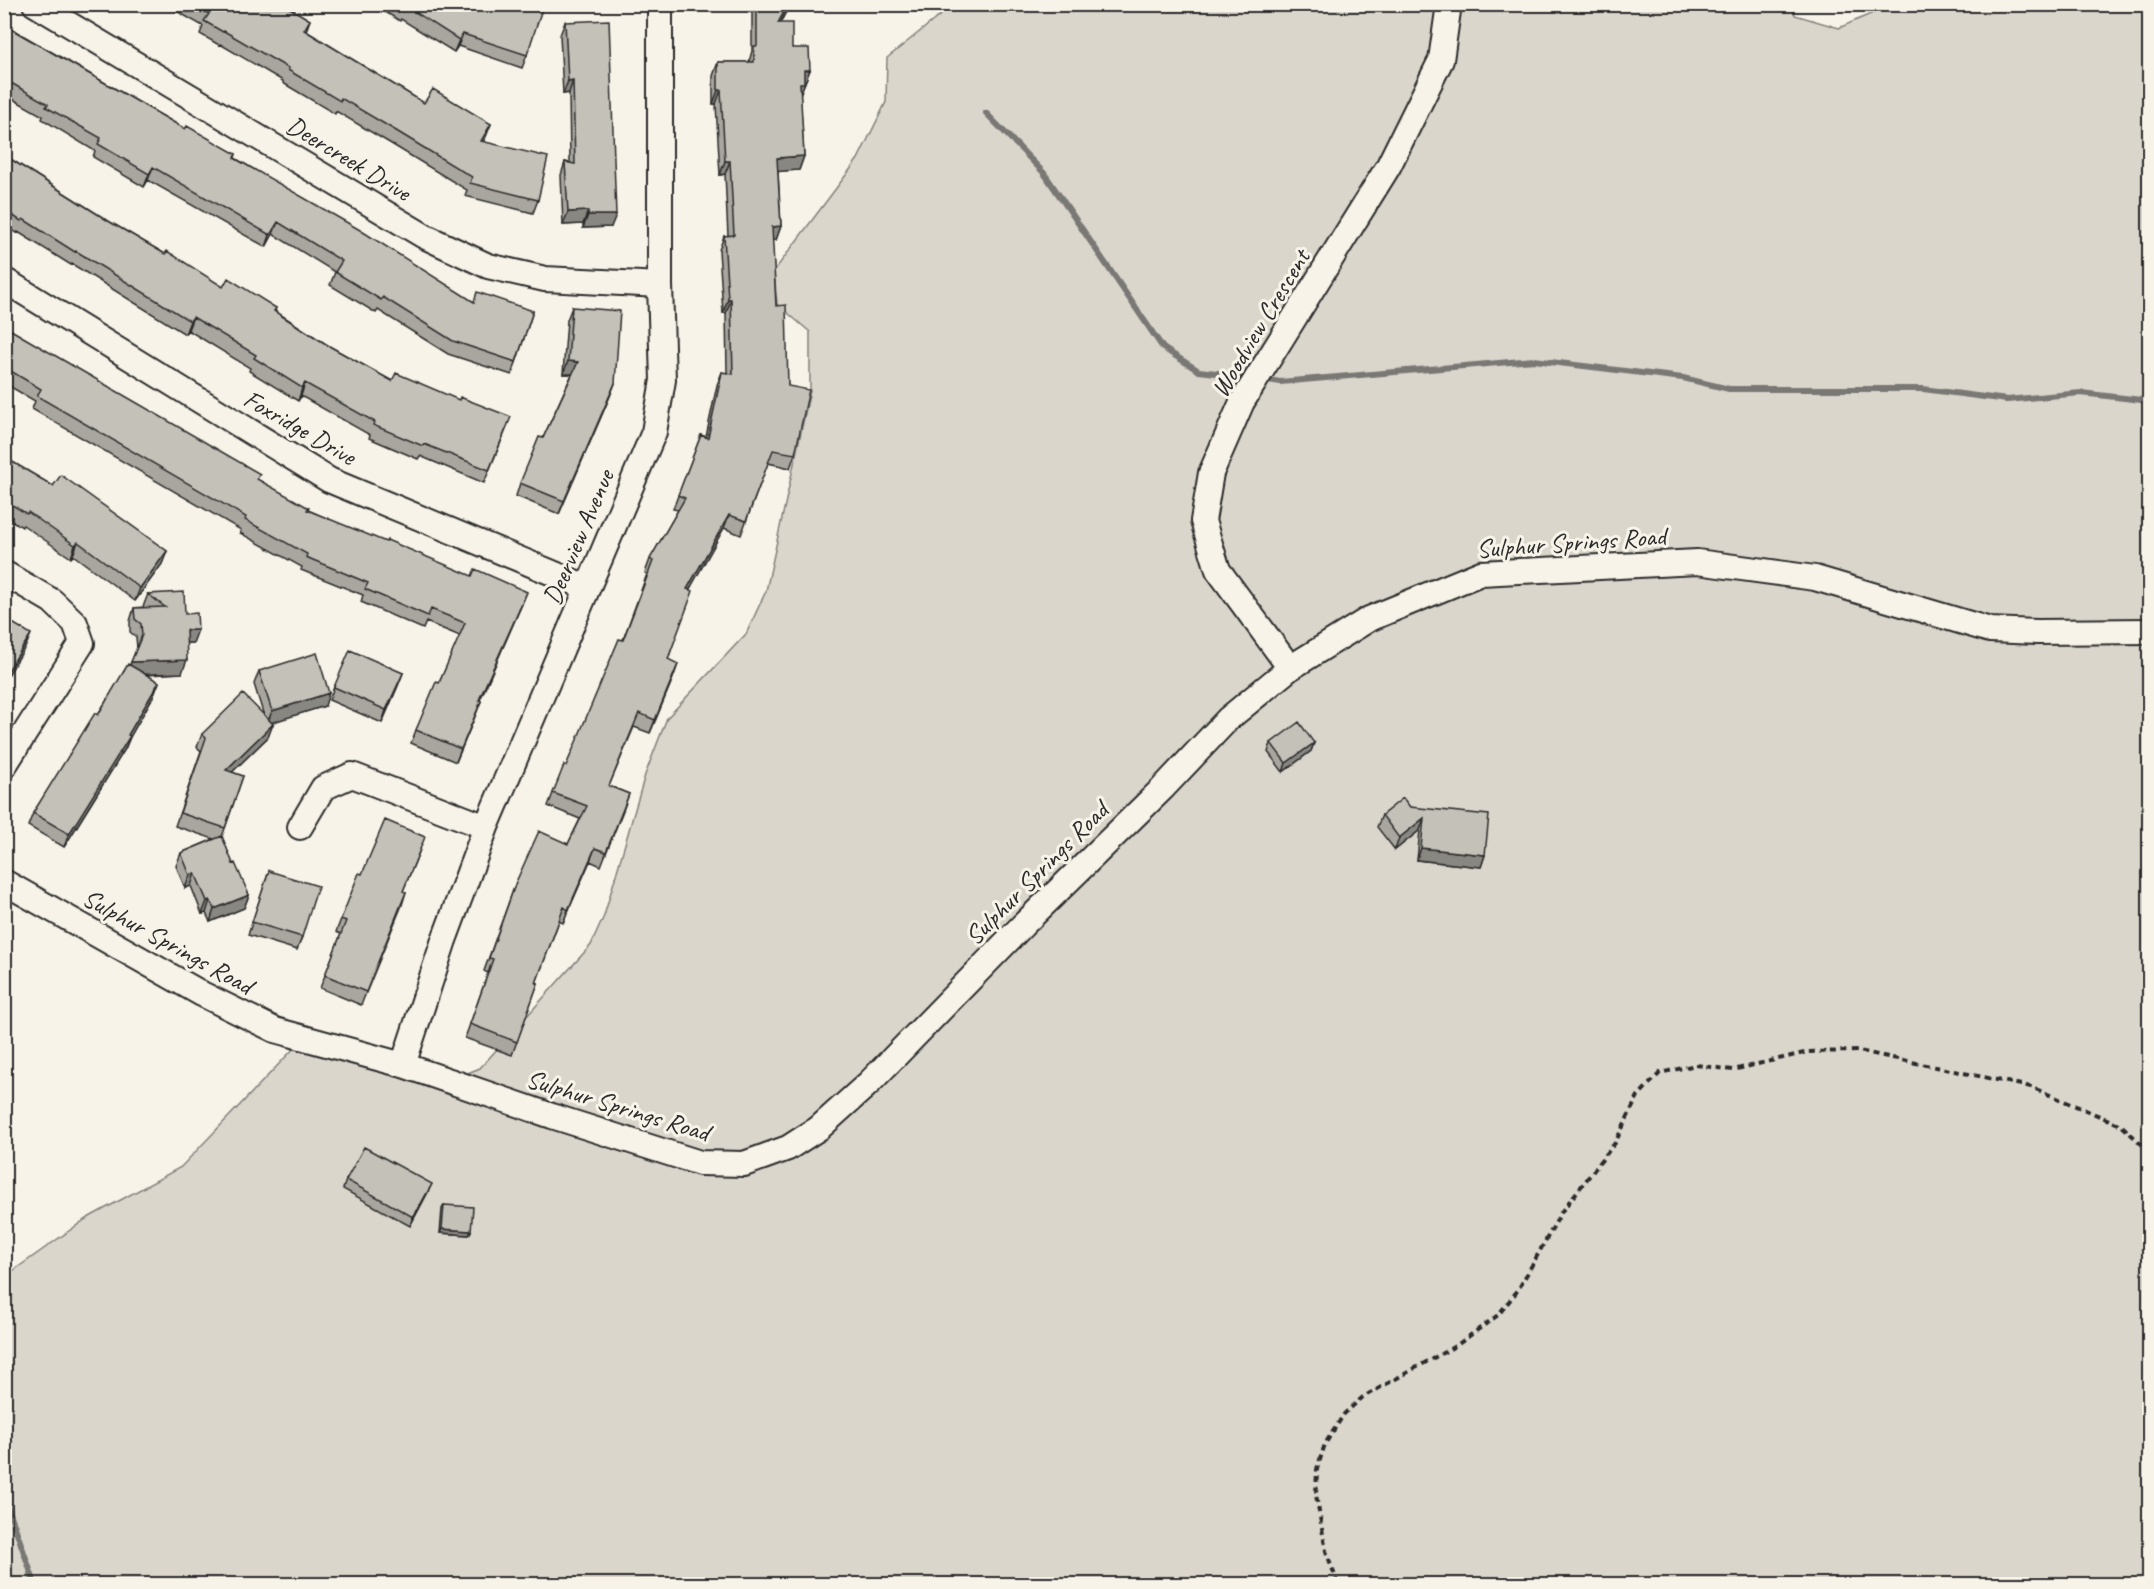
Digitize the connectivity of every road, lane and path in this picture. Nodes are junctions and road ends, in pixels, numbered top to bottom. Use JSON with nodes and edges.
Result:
{"nodes":[{"id":1,"x":35,"y":4,"type":"edge"},
{"id":2,"x":660,"y":4,"type":"edge"},
{"id":3,"x":1449,"y":4,"type":"edge"},
{"id":4,"x":4,"y":280,"type":"edge"},
{"id":5,"x":660,"y":285,"type":"junction"},
{"id":6,"x":4,"y":573,"type":"edge"},
{"id":7,"x":586,"y":587,"type":"junction"},
{"id":8,"x":2150,"y":631,"type":"edge"},
{"id":9,"x":1290,"y":668,"type":"junction"},
{"id":10,"x":4,"y":766,"type":"edge"},
{"id":11,"x":300,"y":827,"type":"dead end"},
{"id":12,"x":486,"y":827,"type":"junction"},
{"id":13,"x":4,"y":882,"type":"edge"},
{"id":14,"x":403,"y":1065,"type":"junction"},
{"id":15,"x":2150,"y":1152,"type":"edge"},
{"id":16,"x":1338,"y":1584,"type":"edge"}],
"edges":[{"from":1,"to":5,"type":"street","name":"Deercreek Drive"},
{"from":2,"to":5,"type":"street","name":"Deerview Avenue"},
{"from":3,"to":9,"type":"street","name":"Woodview Crescent"},
{"from":4,"to":7,"type":"street","name":"Foxridge Drive"},
{"from":5,"to":7,"type":"street","name":"Deerview Avenue"},
{"from":6,"to":10,"type":"street"},
{"from":7,"to":12,"type":"street","name":"Deerview Avenue"},
{"from":8,"to":9,"type":"street","name":"Sulphur Springs Road"},
{"from":9,"to":14,"type":"street","name":"Sulphur Springs Road"},
{"from":11,"to":12,"type":"street"},
{"from":12,"to":14,"type":"street","name":"Deerview Avenue"},
{"from":13,"to":14,"type":"street","name":"Sulphur Springs Road"},
{"from":15,"to":16,"type":"path"}]}
